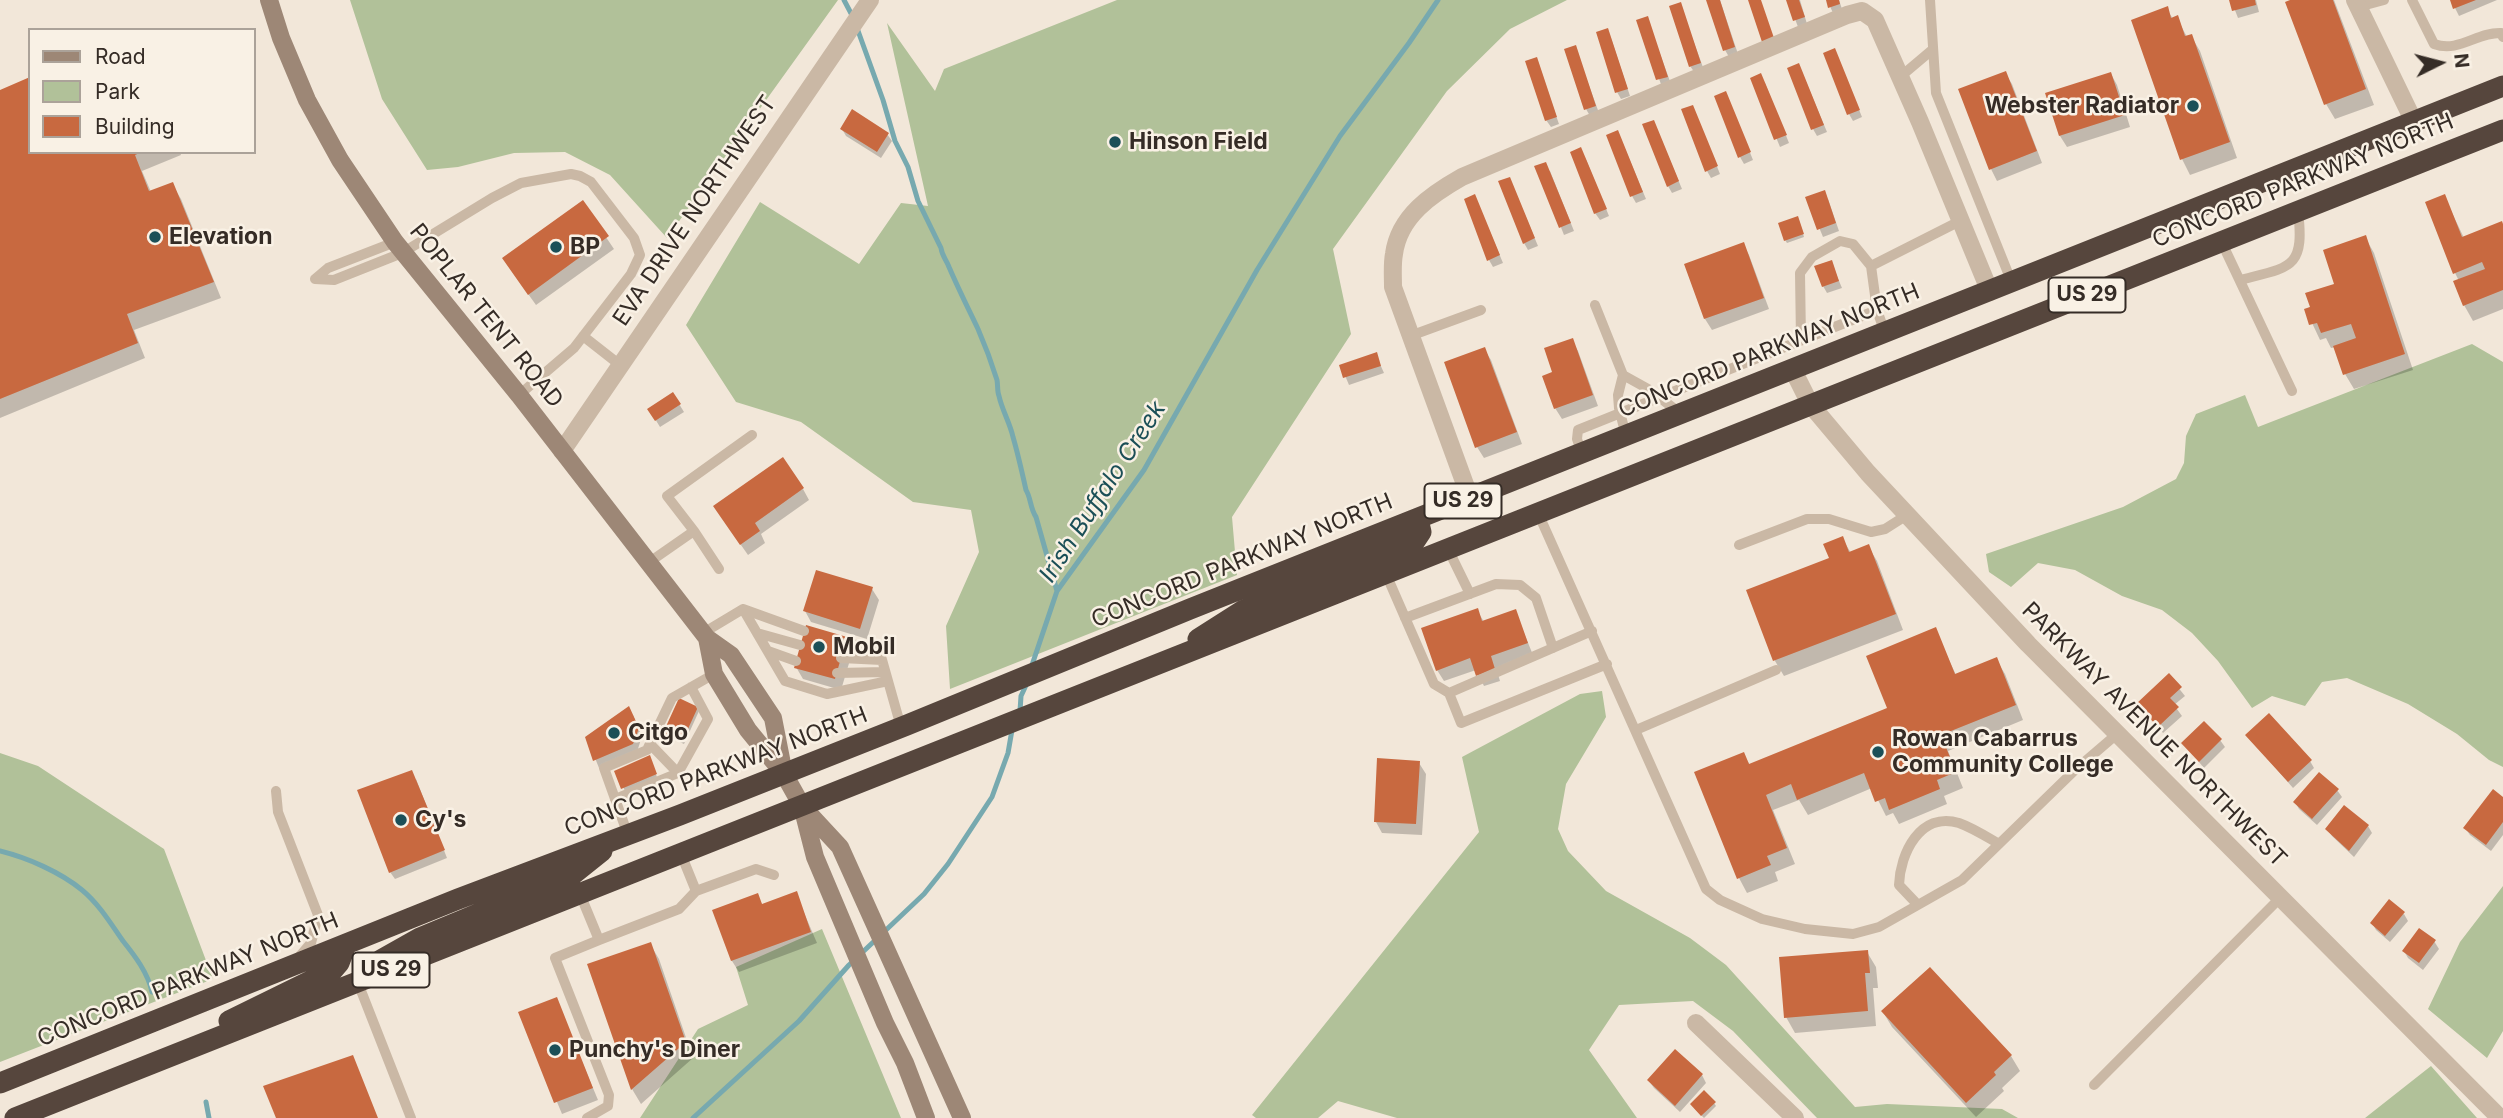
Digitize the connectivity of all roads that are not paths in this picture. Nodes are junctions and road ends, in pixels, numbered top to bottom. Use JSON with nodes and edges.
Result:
{"nodes":[{"id":1,"x":269,"y":0,"type":"edge"},
{"id":2,"x":1930,"y":0,"type":"edge"},
{"id":3,"x":2384,"y":0,"type":"edge"},
{"id":4,"x":2412,"y":0,"type":"edge"},
{"id":5,"x":2357,"y":3,"type":"edge"},
{"id":6,"x":867,"y":5,"type":"edge"},
{"id":7,"x":2503,"y":37,"type":"edge"},
{"id":8,"x":1932,"y":50,"type":"junction"},
{"id":9,"x":1900,"y":76,"type":"junction"},
{"id":10,"x":2501,"y":91,"type":"edge"},
{"id":11,"x":2414,"y":122,"type":"junction"},
{"id":12,"x":2503,"y":131,"type":"edge"},
{"id":13,"x":2298,"y":211,"type":"junction"},
{"id":14,"x":1960,"y":221,"type":"junction"},
{"id":15,"x":2222,"y":243,"type":"junction"},
{"id":16,"x":398,"y":248,"type":"junction"},
{"id":17,"x":1871,"y":266,"type":"junction"},
{"id":18,"x":2240,"y":280,"type":"junction"},
{"id":19,"x":2012,"y":283,"type":"junction"},
{"id":20,"x":1990,"y":292,"type":"junction"},
{"id":21,"x":1595,"y":305,"type":"dead end"},
{"id":22,"x":1481,"y":310,"type":"dead end"},
{"id":23,"x":1877,"y":310,"type":"junction"},
{"id":24,"x":1885,"y":333,"type":"junction"},
{"id":25,"x":583,"y":336,"type":"junction"},
{"id":26,"x":1410,"y":336,"type":"junction"},
{"id":27,"x":1801,"y":340,"type":"junction"},
{"id":28,"x":1790,"y":345,"type":"junction"},
{"id":29,"x":620,"y":365,"type":"junction"},
{"id":30,"x":1796,"y":368,"type":"junction"},
{"id":31,"x":1623,"y":375,"type":"junction"},
{"id":32,"x":2292,"y":391,"type":"dead end"},
{"id":33,"x":519,"y":395,"type":"junction"},
{"id":34,"x":1661,"y":397,"type":"junction"},
{"id":35,"x":1810,"y":404,"type":"junction"},
{"id":36,"x":1620,"y":414,"type":"junction"},
{"id":37,"x":1681,"y":414,"type":"junction"},
{"id":38,"x":752,"y":435,"type":"dead end"},
{"id":39,"x":1626,"y":436,"type":"junction"},
{"id":40,"x":562,"y":451,"type":"junction"},
{"id":41,"x":1582,"y":453,"type":"junction"},
{"id":42,"x":1470,"y":498,"type":"junction"},
{"id":43,"x":1538,"y":513,"type":"junction"},
{"id":44,"x":1907,"y":515,"type":"junction"},
{"id":45,"x":1418,"y":519,"type":"junction"},
{"id":46,"x":694,"y":531,"type":"junction"},
{"id":47,"x":1739,"y":545,"type":"dead end"},
{"id":48,"x":1448,"y":549,"type":"junction"},
{"id":49,"x":648,"y":563,"type":"junction"},
{"id":50,"x":719,"y":569,"type":"dead end"},
{"id":51,"x":1386,"y":574,"type":"junction"},
{"id":52,"x":1470,"y":594,"type":"junction"},
{"id":53,"x":743,"y":609,"type":"junction"},
{"id":54,"x":1405,"y":618,"type":"junction"},
{"id":55,"x":804,"y":631,"type":"dead end"},
{"id":56,"x":1592,"y":631,"type":"junction"},
{"id":57,"x":757,"y":633,"type":"junction"},
{"id":58,"x":705,"y":635,"type":"junction"},
{"id":59,"x":845,"y":643,"type":"dead end"},
{"id":60,"x":800,"y":645,"type":"dead end"},
{"id":61,"x":1553,"y":648,"type":"junction"},
{"id":62,"x":768,"y":651,"type":"junction"},
{"id":63,"x":841,"y":658,"type":"dead end"},
{"id":64,"x":881,"y":660,"type":"junction"},
{"id":65,"x":796,"y":661,"type":"dead end"},
{"id":66,"x":1606,"y":664,"type":"junction"},
{"id":67,"x":1158,"y":665,"type":"junction"},
{"id":68,"x":1776,"y":670,"type":"dead end"},
{"id":69,"x":837,"y":673,"type":"dead end"},
{"id":70,"x":714,"y":674,"type":"junction"},
{"id":71,"x":886,"y":677,"type":"junction"},
{"id":72,"x":691,"y":687,"type":"junction"},
{"id":73,"x":1449,"y":693,"type":"junction"},
{"id":74,"x":901,"y":727,"type":"junction"},
{"id":75,"x":1636,"y":730,"type":"junction"},
{"id":76,"x":2117,"y":734,"type":"junction"},
{"id":77,"x":650,"y":744,"type":"junction"},
{"id":78,"x":678,"y":772,"type":"junction"},
{"id":79,"x":784,"y":774,"type":"junction"},
{"id":80,"x":276,"y":791,"type":"dead end"},
{"id":81,"x":615,"y":799,"type":"junction"},
{"id":82,"x":802,"y":806,"type":"junction"},
{"id":83,"x":624,"y":836,"type":"junction"},
{"id":84,"x":1999,"y":844,"type":"junction"},
{"id":85,"x":681,"y":854,"type":"junction"},
{"id":86,"x":774,"y":875,"type":"dead end"},
{"id":87,"x":696,"y":891,"type":"junction"},
{"id":88,"x":580,"y":894,"type":"junction"},
{"id":89,"x":2280,"y":898,"type":"junction"},
{"id":90,"x":1917,"y":904,"type":"junction"},
{"id":91,"x":599,"y":940,"type":"junction"},
{"id":92,"x":346,"y":945,"type":"junction"},
{"id":93,"x":288,"y":968,"type":"junction"},
{"id":94,"x":358,"y":984,"type":"junction"},
{"id":95,"x":1696,"y":1023,"type":"dead end"},
{"id":96,"x":201,"y":1045,"type":"junction"},
{"id":97,"x":905,"y":1063,"type":"junction"},
{"id":98,"x":0,"y":1083,"type":"edge"},
{"id":99,"x":2094,"y":1085,"type":"dead end"},
{"id":100,"x":15,"y":1118,"type":"edge"},
{"id":101,"x":411,"y":1118,"type":"edge"},
{"id":102,"x":587,"y":1118,"type":"edge"},
{"id":103,"x":926,"y":1118,"type":"edge"},
{"id":104,"x":935,"y":1118,"type":"edge"},
{"id":105,"x":961,"y":1118,"type":"edge"},
{"id":106,"x":1795,"y":1118,"type":"edge"},
{"id":107,"x":2500,"y":1118,"type":"edge"}],
"edges":[{"from":1,"to":16,"type":"main road","name":"POPLAR TENT ROAD"},
{"from":2,"to":8,"type":"lane"},
{"from":3,"to":5,"type":"lane"},
{"from":4,"to":7,"type":"lane"},
{"from":5,"to":11,"type":"street"},
{"from":6,"to":29,"type":"street","name":"EVA DRIVE NORTHWEST"},
{"from":8,"to":9,"type":"lane"},
{"from":8,"to":19,"type":"lane"},
{"from":9,"to":14,"type":"street"},
{"from":9,"to":26,"type":"street"},
{"from":10,"to":11,"type":"highway","name":"CONCORD PARKWAY NORTH","number":"US 29"},
{"from":11,"to":19,"type":"highway","name":"CONCORD PARKWAY NORTH","number":"US 29"},
{"from":12,"to":13,"type":"highway","name":"CONCORD PARKWAY NORTH","number":"US 29"},
{"from":13,"to":15,"type":"highway","name":"CONCORD PARKWAY NORTH","number":"US 29"},
{"from":13,"to":18,"type":"lane"},
{"from":14,"to":17,"type":"lane"},
{"from":14,"to":20,"type":"street"},
{"from":15,"to":18,"type":"lane"},
{"from":15,"to":35,"type":"highway","name":"CONCORD PARKWAY NORTH","number":"US 29"},
{"from":16,"to":16,"type":"lane"},
{"from":16,"to":25,"type":"lane"},
{"from":16,"to":33,"type":"main road","name":"POPLAR TENT ROAD"},
{"from":17,"to":23,"type":"lane"},
{"from":17,"to":27,"type":"lane"},
{"from":18,"to":32,"type":"lane"},
{"from":19,"to":20,"type":"highway","name":"CONCORD PARKWAY NORTH","number":"US 29"},
{"from":20,"to":24,"type":"highway","name":"CONCORD PARKWAY NORTH","number":"US 29"},
{"from":21,"to":31,"type":"lane"},
{"from":22,"to":26,"type":"lane"},
{"from":23,"to":24,"type":"lane"},
{"from":23,"to":27,"type":"lane"},
{"from":24,"to":30,"type":"highway","name":"CONCORD PARKWAY NORTH","number":"US 29"},
{"from":25,"to":29,"type":"lane"},
{"from":25,"to":33,"type":"lane"},
{"from":26,"to":42,"type":"street"},
{"from":27,"to":28,"type":"lane"},
{"from":28,"to":30,"type":"lane"},
{"from":28,"to":34,"type":"lane"},
{"from":29,"to":40,"type":"street","name":"EVA DRIVE NORTHWEST"},
{"from":30,"to":35,"type":"street","name":"PARKWAY AVENUE NORTHWEST"},
{"from":30,"to":37,"type":"highway","name":"CONCORD PARKWAY NORTH","number":"US 29"},
{"from":31,"to":34,"type":"lane"},
{"from":31,"to":36,"type":"lane"},
{"from":33,"to":40,"type":"main road","name":"POPLAR TENT ROAD"},
{"from":34,"to":36,"type":"lane"},
{"from":34,"to":37,"type":"lane"},
{"from":35,"to":43,"type":"highway","name":"CONCORD PARKWAY NORTH","number":"US 29"},
{"from":35,"to":44,"type":"street","name":"PARKWAY AVENUE NORTHWEST"},
{"from":36,"to":39,"type":"lane"},
{"from":36,"to":41,"type":"lane"},
{"from":37,"to":39,"type":"highway","name":"CONCORD PARKWAY NORTH","number":"US 29"},
{"from":38,"to":46,"type":"lane"},
{"from":39,"to":41,"type":"highway","name":"CONCORD PARKWAY NORTH","number":"US 29"},
{"from":40,"to":49,"type":"main road","name":"POPLAR TENT ROAD"},
{"from":41,"to":42,"type":"highway","name":"CONCORD PARKWAY NORTH","number":"US 29"},
{"from":42,"to":45,"type":"highway","name":"CONCORD PARKWAY NORTH","number":"US 29"},
{"from":43,"to":48,"type":"highway","name":"CONCORD PARKWAY NORTH","number":"US 29"},
{"from":43,"to":56,"type":"lane"},
{"from":44,"to":47,"type":"lane"},
{"from":44,"to":76,"type":"street","name":"PARKWAY AVENUE NORTHWEST"},
{"from":45,"to":67,"type":"highway"},
{"from":45,"to":74,"type":"highway","name":"CONCORD PARKWAY NORTH","number":"US 29"},
{"from":46,"to":49,"type":"lane"},
{"from":46,"to":50,"type":"lane"},
{"from":48,"to":51,"type":"highway","name":"CONCORD PARKWAY NORTH","number":"US 29"},
{"from":48,"to":52,"type":"lane"},
{"from":49,"to":58,"type":"main road","name":"POPLAR TENT ROAD"},
{"from":51,"to":54,"type":"lane"},
{"from":51,"to":67,"type":"highway","name":"CONCORD PARKWAY NORTH","number":"US 29"},
{"from":52,"to":54,"type":"lane"},
{"from":52,"to":61,"type":"lane"},
{"from":53,"to":55,"type":"lane"},
{"from":53,"to":57,"type":"lane"},
{"from":53,"to":58,"type":"lane"},
{"from":54,"to":73,"type":"lane"},
{"from":56,"to":61,"type":"lane"},
{"from":56,"to":66,"type":"lane"},
{"from":57,"to":60,"type":"lane"},
{"from":57,"to":62,"type":"lane"},
{"from":58,"to":70,"type":"main road","name":"POPLAR TENT ROAD"},
{"from":58,"to":79,"type":"main road","name":"POPLAR TENT ROAD"},
{"from":59,"to":64,"type":"lane"},
{"from":61,"to":73,"type":"lane"},
{"from":62,"to":65,"type":"lane"},
{"from":62,"to":71,"type":"lane"},
{"from":63,"to":64,"type":"lane"},
{"from":64,"to":71,"type":"lane"},
{"from":66,"to":73,"type":"lane"},
{"from":66,"to":75,"type":"lane"},
{"from":67,"to":82,"type":"highway","name":"CONCORD PARKWAY NORTH","number":"US 29"},
{"from":68,"to":75,"type":"lane"},
{"from":69,"to":71,"type":"lane"},
{"from":70,"to":72,"type":"lane"},
{"from":70,"to":79,"type":"main road","name":"POPLAR TENT ROAD"},
{"from":71,"to":74,"type":"lane"},
{"from":72,"to":77,"type":"lane"},
{"from":72,"to":78,"type":"lane"},
{"from":74,"to":79,"type":"highway","name":"CONCORD PARKWAY NORTH","number":"US 29"},
{"from":75,"to":90,"type":"lane"},
{"from":76,"to":84,"type":"lane"},
{"from":76,"to":89,"type":"street","name":"PARKWAY AVENUE NORTHWEST"},
{"from":77,"to":78,"type":"lane"},
{"from":77,"to":81,"type":"lane"},
{"from":78,"to":81,"type":"lane"},
{"from":79,"to":82,"type":"main road"},
{"from":79,"to":83,"type":"highway","name":"CONCORD PARKWAY NORTH","number":"US 29"},
{"from":80,"to":93,"type":"lane"},
{"from":81,"to":83,"type":"lane"},
{"from":82,"to":85,"type":"highway","name":"CONCORD PARKWAY NORTH","number":"US 29"},
{"from":82,"to":97,"type":"main road"},
{"from":82,"to":105,"type":"main road"},
{"from":83,"to":92,"type":"highway","name":"CONCORD PARKWAY NORTH","number":"US 29"},
{"from":83,"to":94,"type":"highway"},
{"from":84,"to":90,"type":"lane"},
{"from":84,"to":90,"type":"lane"},
{"from":85,"to":87,"type":"lane"},
{"from":85,"to":88,"type":"highway","name":"CONCORD PARKWAY NORTH","number":"US 29"},
{"from":86,"to":87,"type":"lane"},
{"from":87,"to":91,"type":"lane"},
{"from":88,"to":91,"type":"lane"},
{"from":88,"to":94,"type":"highway","name":"CONCORD PARKWAY NORTH","number":"US 29"},
{"from":89,"to":99,"type":"lane"},
{"from":89,"to":107,"type":"street","name":"PARKWAY AVENUE NORTHWEST"},
{"from":91,"to":102,"type":"lane"},
{"from":92,"to":93,"type":"highway","name":"CONCORD PARKWAY NORTH","number":"US 29"},
{"from":92,"to":96,"type":"highway"},
{"from":93,"to":98,"type":"highway","name":"CONCORD PARKWAY NORTH","number":"US 29"},
{"from":94,"to":96,"type":"highway","name":"CONCORD PARKWAY NORTH","number":"US 29"},
{"from":94,"to":101,"type":"lane"},
{"from":95,"to":106,"type":"street"},
{"from":96,"to":100,"type":"highway","name":"CONCORD PARKWAY NORTH","number":"US 29"},
{"from":97,"to":103,"type":"main road"},
{"from":97,"to":104,"type":"main road"}]}
